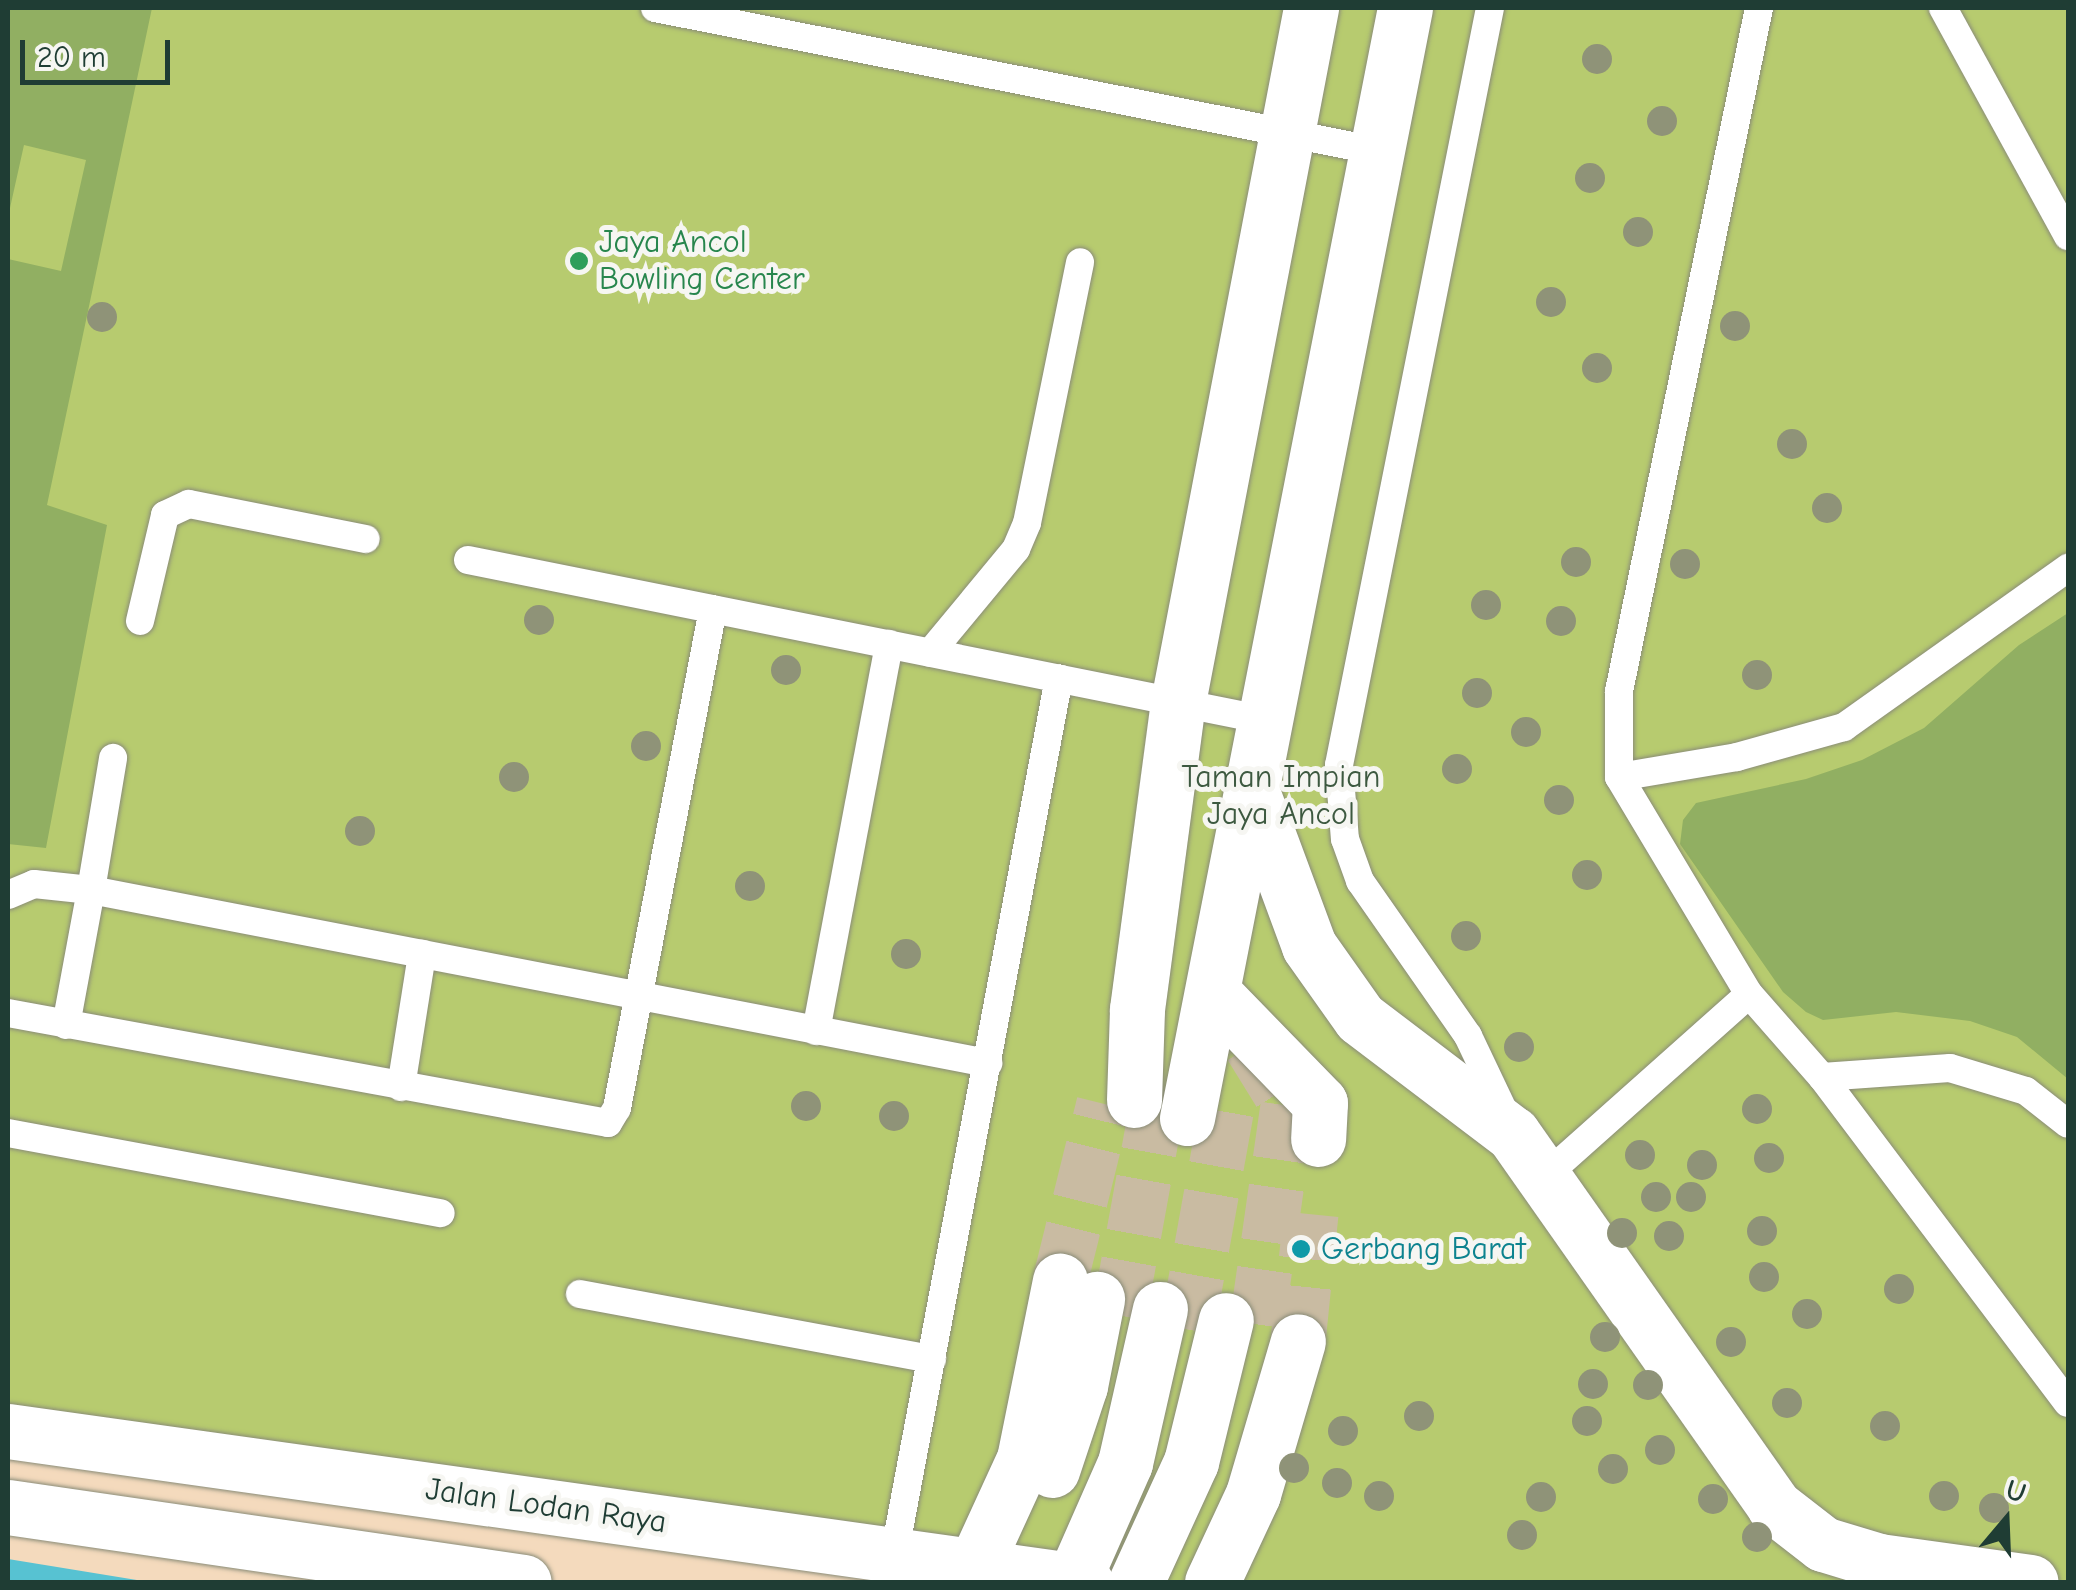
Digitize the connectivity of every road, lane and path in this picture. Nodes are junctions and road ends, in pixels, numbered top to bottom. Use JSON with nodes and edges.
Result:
{"nodes":[{"id":1,"x":655,"y":8,"type":"edge"},
{"id":2,"x":1311,"y":8,"type":"edge"},
{"id":3,"x":1405,"y":8,"type":"edge"},
{"id":4,"x":1490,"y":8,"type":"edge"},
{"id":5,"x":1759,"y":8,"type":"edge"},
{"id":6,"x":1943,"y":8,"type":"edge"},
{"id":7,"x":1286,"y":130,"type":"junction"},
{"id":8,"x":1378,"y":151,"type":"junction"},
{"id":9,"x":2068,"y":236,"type":"edge"},
{"id":10,"x":1080,"y":262,"type":"dead end"},
{"id":11,"x":366,"y":540,"type":"dead end"},
{"id":12,"x":468,"y":560,"type":"dead end"},
{"id":13,"x":2068,"y":568,"type":"edge"},
{"id":14,"x":713,"y":608,"type":"junction"},
{"id":15,"x":140,"y":621,"type":"dead end"},
{"id":16,"x":890,"y":644,"type":"junction"},
{"id":17,"x":930,"y":652,"type":"junction"},
{"id":18,"x":1059,"y":678,"type":"junction"},
{"id":19,"x":1178,"y":702,"type":"junction"},
{"id":20,"x":1265,"y":720,"type":"junction"},
{"id":21,"x":114,"y":758,"type":"dead end"},
{"id":22,"x":1619,"y":777,"type":"junction"},
{"id":23,"x":1251,"y":789,"type":"junction"},
{"id":24,"x":91,"y":890,"type":"junction"},
{"id":25,"x":8,"y":895,"type":"edge"},
{"id":26,"x":422,"y":954,"type":"junction"},
{"id":27,"x":1214,"y":994,"type":"junction"},
{"id":28,"x":1750,"y":994,"type":"junction"},
{"id":29,"x":635,"y":996,"type":"junction"},
{"id":30,"x":8,"y":1014,"type":"edge"},
{"id":31,"x":66,"y":1025,"type":"junction"},
{"id":32,"x":816,"y":1031,"type":"junction"},
{"id":33,"x":988,"y":1064,"type":"junction"},
{"id":34,"x":1822,"y":1077,"type":"junction"},
{"id":35,"x":401,"y":1087,"type":"junction"},
{"id":36,"x":2068,"y":1124,"type":"edge"},
{"id":37,"x":8,"y":1133,"type":"edge"},
{"id":38,"x":1318,"y":1138,"type":"dead end"},
{"id":39,"x":1529,"y":1155,"type":"junction"},
{"id":40,"x":441,"y":1213,"type":"dead end"},
{"id":41,"x":580,"y":1294,"type":"dead end"},
{"id":42,"x":1175,"y":1316,"type":"junction"},
{"id":43,"x":932,"y":1359,"type":"junction"},
{"id":44,"x":2068,"y":1403,"type":"edge"},
{"id":45,"x":8,"y":1431,"type":"edge"},
{"id":46,"x":8,"y":1507,"type":"edge"},
{"id":47,"x":894,"y":1556,"type":"junction"},
{"id":48,"x":1034,"y":1577,"type":"edge"},
{"id":49,"x":524,"y":1582,"type":"edge"},
{"id":50,"x":1103,"y":1582,"type":"edge"},
{"id":51,"x":1136,"y":1582,"type":"edge"},
{"id":52,"x":1172,"y":1582,"type":"edge"},
{"id":53,"x":1212,"y":1582,"type":"edge"},
{"id":54,"x":2030,"y":1582,"type":"edge"}],
"edges":[{"from":1,"to":7,"type":"lane"},
{"from":2,"to":7,"type":"street"},
{"from":3,"to":8,"type":"street"},
{"from":4,"to":39,"type":"lane"},
{"from":5,"to":22,"type":"lane"},
{"from":6,"to":9,"type":"lane"},
{"from":7,"to":8,"type":"lane"},
{"from":7,"to":19,"type":"street"},
{"from":8,"to":20,"type":"street"},
{"from":10,"to":17,"type":"lane"},
{"from":11,"to":15,"type":"lane"},
{"from":12,"to":14,"type":"lane"},
{"from":13,"to":22,"type":"lane"},
{"from":14,"to":16,"type":"lane"},
{"from":14,"to":29,"type":"lane"},
{"from":16,"to":17,"type":"lane"},
{"from":16,"to":32,"type":"lane"},
{"from":17,"to":18,"type":"lane"},
{"from":18,"to":19,"type":"lane"},
{"from":18,"to":33,"type":"lane"},
{"from":19,"to":20,"type":"lane"},
{"from":19,"to":27,"type":"street"},
{"from":20,"to":23,"type":"street"},
{"from":21,"to":24,"type":"lane"},
{"from":22,"to":28,"type":"lane"},
{"from":23,"to":27,"type":"street"},
{"from":23,"to":39,"type":"street"},
{"from":24,"to":25,"type":"lane"},
{"from":24,"to":26,"type":"lane"},
{"from":24,"to":31,"type":"lane"},
{"from":26,"to":29,"type":"lane"},
{"from":26,"to":35,"type":"lane"},
{"from":27,"to":38,"type":"street"},
{"from":28,"to":34,"type":"lane"},
{"from":28,"to":39,"type":"lane"},
{"from":29,"to":32,"type":"lane"},
{"from":29,"to":35,"type":"lane"},
{"from":30,"to":31,"type":"lane"},
{"from":31,"to":35,"type":"lane"},
{"from":32,"to":33,"type":"lane"},
{"from":33,"to":43,"type":"lane"},
{"from":34,"to":36,"type":"lane"},
{"from":34,"to":44,"type":"lane"},
{"from":37,"to":40,"type":"lane"},
{"from":39,"to":54,"type":"street"},
{"from":41,"to":43,"type":"lane"},
{"from":42,"to":48,"type":"street"},
{"from":42,"to":48,"type":"street"},
{"from":42,"to":50,"type":"street"},
{"from":42,"to":51,"type":"street"},
{"from":42,"to":52,"type":"street"},
{"from":42,"to":53,"type":"street"},
{"from":43,"to":47,"type":"lane"},
{"from":45,"to":47,"type":"street","name":"Jalan Lodan Raya"},
{"from":46,"to":49,"type":"street"},
{"from":47,"to":48,"type":"street","name":"Jalan Lodan Raya"}]}
